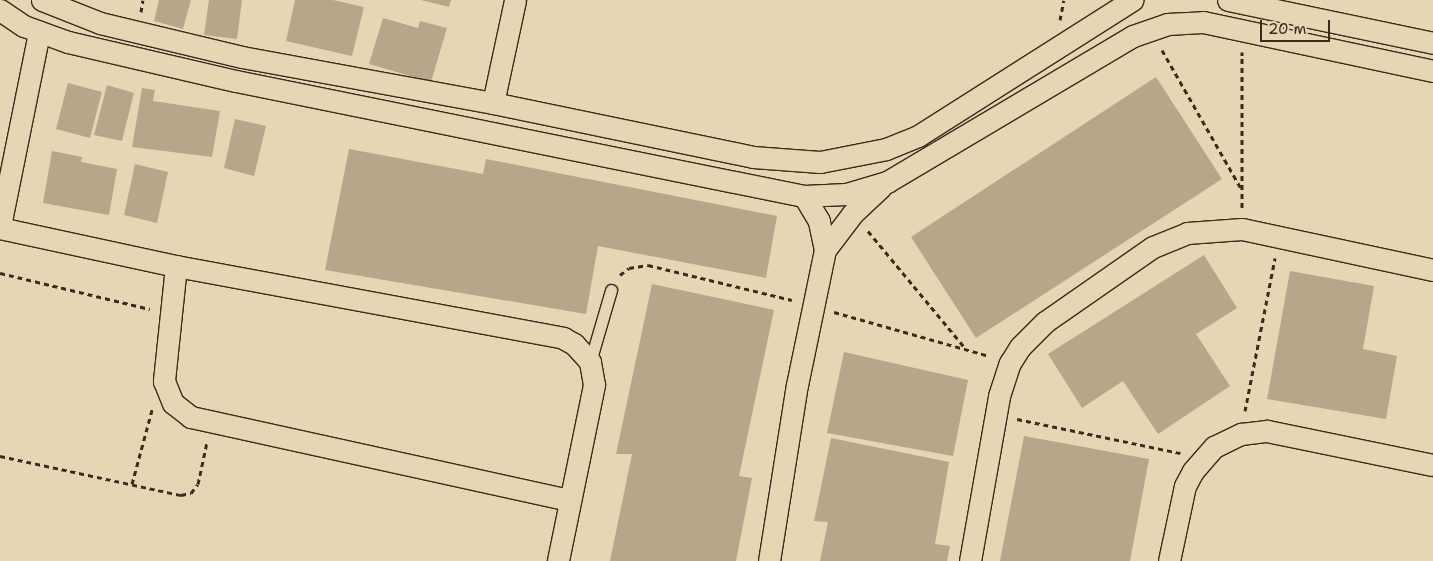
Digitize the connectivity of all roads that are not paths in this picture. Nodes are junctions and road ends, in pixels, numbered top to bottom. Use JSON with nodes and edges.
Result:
{"nodes":[{"id":1,"x":42,"y":0,"type":"edge"},
{"id":2,"x":515,"y":0,"type":"edge"},
{"id":3,"x":1132,"y":0,"type":"edge"},
{"id":4,"x":1228,"y":0,"type":"edge"},
{"id":5,"x":0,"y":10,"type":"edge"},
{"id":6,"x":39,"y":32,"type":"junction"},
{"id":7,"x":1433,"y":43,"type":"edge"},
{"id":8,"x":242,"y":57,"type":"junction"},
{"id":9,"x":1433,"y":71,"type":"edge"},
{"id":10,"x":236,"y":81,"type":"junction"},
{"id":11,"x":986,"y":95,"type":"junction"},
{"id":12,"x":492,"y":103,"type":"junction"},
{"id":13,"x":998,"y":118,"type":"junction"},
{"id":14,"x":887,"y":182,"type":"junction"},
{"id":15,"x":804,"y":196,"type":"junction"},
{"id":16,"x":0,"y":227,"type":"edge"},
{"id":17,"x":825,"y":250,"type":"junction"},
{"id":18,"x":176,"y":266,"type":"junction"},
{"id":19,"x":1433,"y":270,"type":"edge"},
{"id":20,"x":611,"y":290,"type":"road end"},
{"id":21,"x":590,"y":362,"type":"junction"},
{"id":22,"x":1433,"y":465,"type":"edge"},
{"id":23,"x":570,"y":500,"type":"junction"},
{"id":24,"x":558,"y":561,"type":"edge"},
{"id":25,"x":769,"y":561,"type":"edge"},
{"id":26,"x":970,"y":561,"type":"edge"},
{"id":27,"x":1169,"y":561,"type":"edge"}],
"edges":[{"from":1,"to":8,"type":"street"},
{"from":2,"to":12,"type":"street"},
{"from":3,"to":11,"type":"street"},
{"from":4,"to":7,"type":"street"},
{"from":5,"to":6,"type":"street"},
{"from":6,"to":10,"type":"street"},
{"from":6,"to":16,"type":"street"},
{"from":8,"to":10,"type":"street"},
{"from":8,"to":12,"type":"street"},
{"from":9,"to":13,"type":"street"},
{"from":10,"to":15,"type":"street"},
{"from":11,"to":12,"type":"street"},
{"from":11,"to":13,"type":"street"},
{"from":13,"to":14,"type":"street"},
{"from":14,"to":15,"type":"street"},
{"from":14,"to":17,"type":"street"},
{"from":15,"to":17,"type":"street"},
{"from":16,"to":18,"type":"street"},
{"from":17,"to":25,"type":"street"},
{"from":18,"to":21,"type":"street"},
{"from":18,"to":23,"type":"street"},
{"from":19,"to":26,"type":"street"},
{"from":20,"to":21,"type":"lane"},
{"from":21,"to":23,"type":"street"},
{"from":22,"to":27,"type":"street"},
{"from":23,"to":24,"type":"street"}]}
